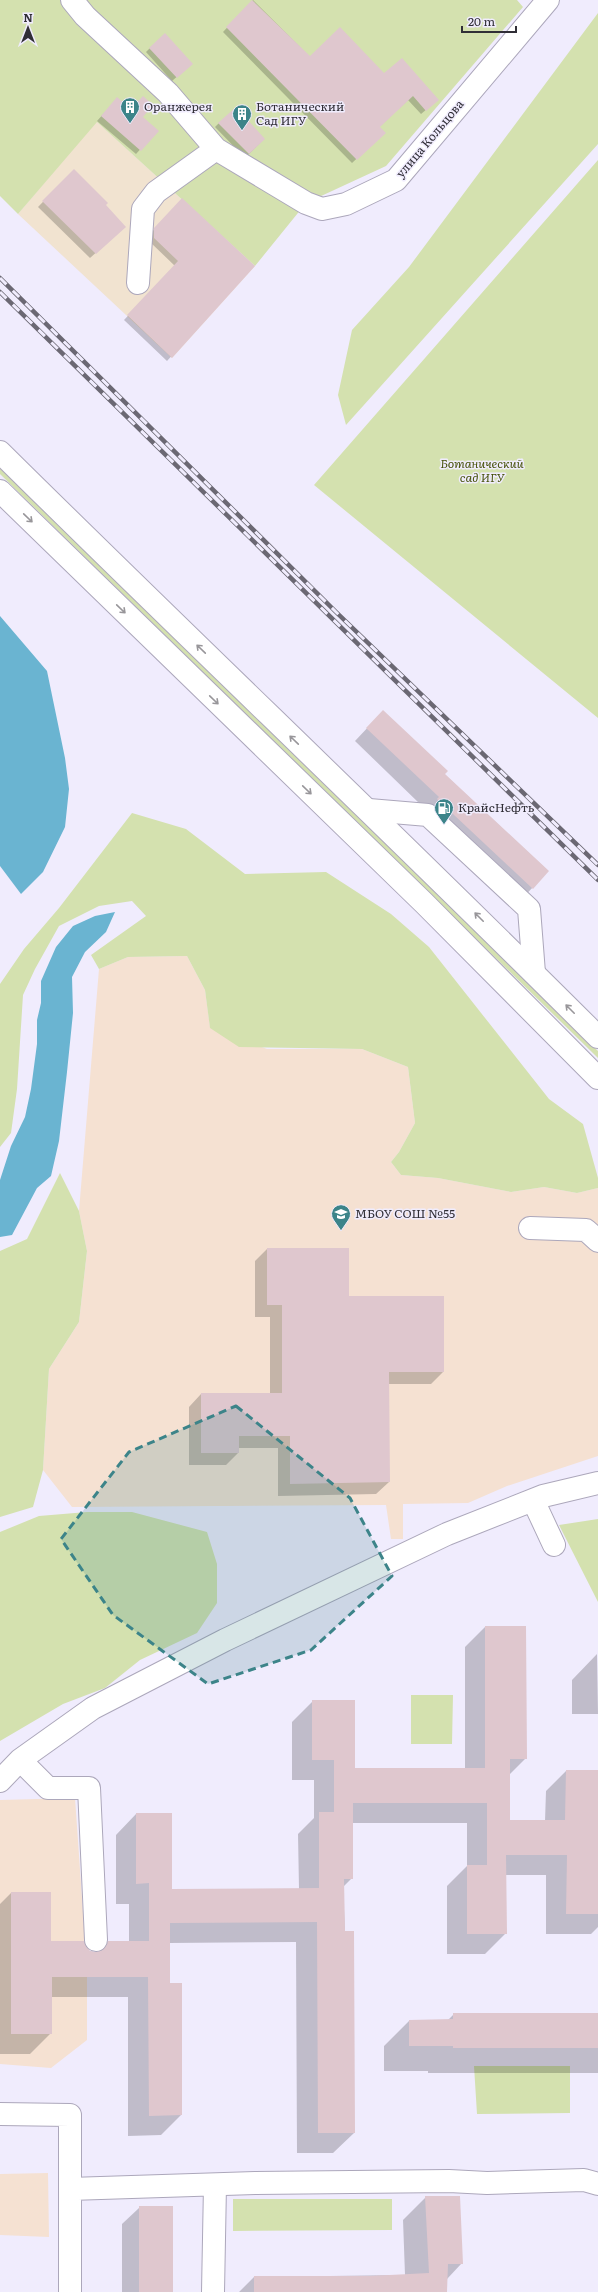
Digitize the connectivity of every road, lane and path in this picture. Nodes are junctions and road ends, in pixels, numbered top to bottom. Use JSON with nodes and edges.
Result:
{"nodes":[{"id":1,"x":72,"y":0,"type":"edge"},
{"id":2,"x":548,"y":0,"type":"edge"},
{"id":3,"x":216,"y":149,"type":"junction"},
{"id":4,"x":138,"y":283,"type":"dead end"},
{"id":5,"x":0,"y":452,"type":"edge"},
{"id":6,"x":0,"y":491,"type":"edge"},
{"id":7,"x":369,"y":810,"type":"junction"},
{"id":8,"x":534,"y":973,"type":"junction"},
{"id":9,"x":598,"y":1037,"type":"edge"},
{"id":10,"x":598,"y":1078,"type":"edge"},
{"id":11,"x":530,"y":1228,"type":"dead end"},
{"id":12,"x":598,"y":1240,"type":"edge"},
{"id":13,"x":598,"y":1483,"type":"edge"},
{"id":14,"x":533,"y":1500,"type":"junction"},
{"id":15,"x":554,"y":1545,"type":"dead end"},
{"id":16,"x":20,"y":1760,"type":"junction"},
{"id":17,"x":0,"y":1781,"type":"edge"},
{"id":18,"x":96,"y":1940,"type":"dead end"},
{"id":19,"x":0,"y":2114,"type":"edge"},
{"id":20,"x":598,"y":2184,"type":"edge"},
{"id":21,"x":215,"y":2185,"type":"junction"},
{"id":22,"x":70,"y":2189,"type":"junction"},
{"id":23,"x":70,"y":2292,"type":"edge"},
{"id":24,"x":213,"y":2292,"type":"edge"}],
"edges":[{"from":1,"to":3,"type":"main road","name":"улица Кольцова"},
{"from":2,"to":3,"type":"main road","name":"улица Кольцова"},
{"from":3,"to":4,"type":"main road"},
{"from":7,"to":5,"type":"main road","one_way":true},
{"from":6,"to":10,"type":"main road","one_way":true},
{"from":8,"to":7,"type":"main road","one_way":true},
{"from":7,"to":8,"type":"main road"},
{"from":9,"to":8,"type":"main road","one_way":true},
{"from":11,"to":12,"type":"main road"},
{"from":13,"to":14,"type":"main road"},
{"from":14,"to":15,"type":"main road"},
{"from":14,"to":16,"type":"main road"},
{"from":16,"to":17,"type":"main road"},
{"from":16,"to":18,"type":"main road"},
{"from":19,"to":22,"type":"main road"},
{"from":20,"to":21,"type":"main road"},
{"from":21,"to":22,"type":"main road"},
{"from":21,"to":24,"type":"main road"},
{"from":22,"to":23,"type":"main road"}]}
